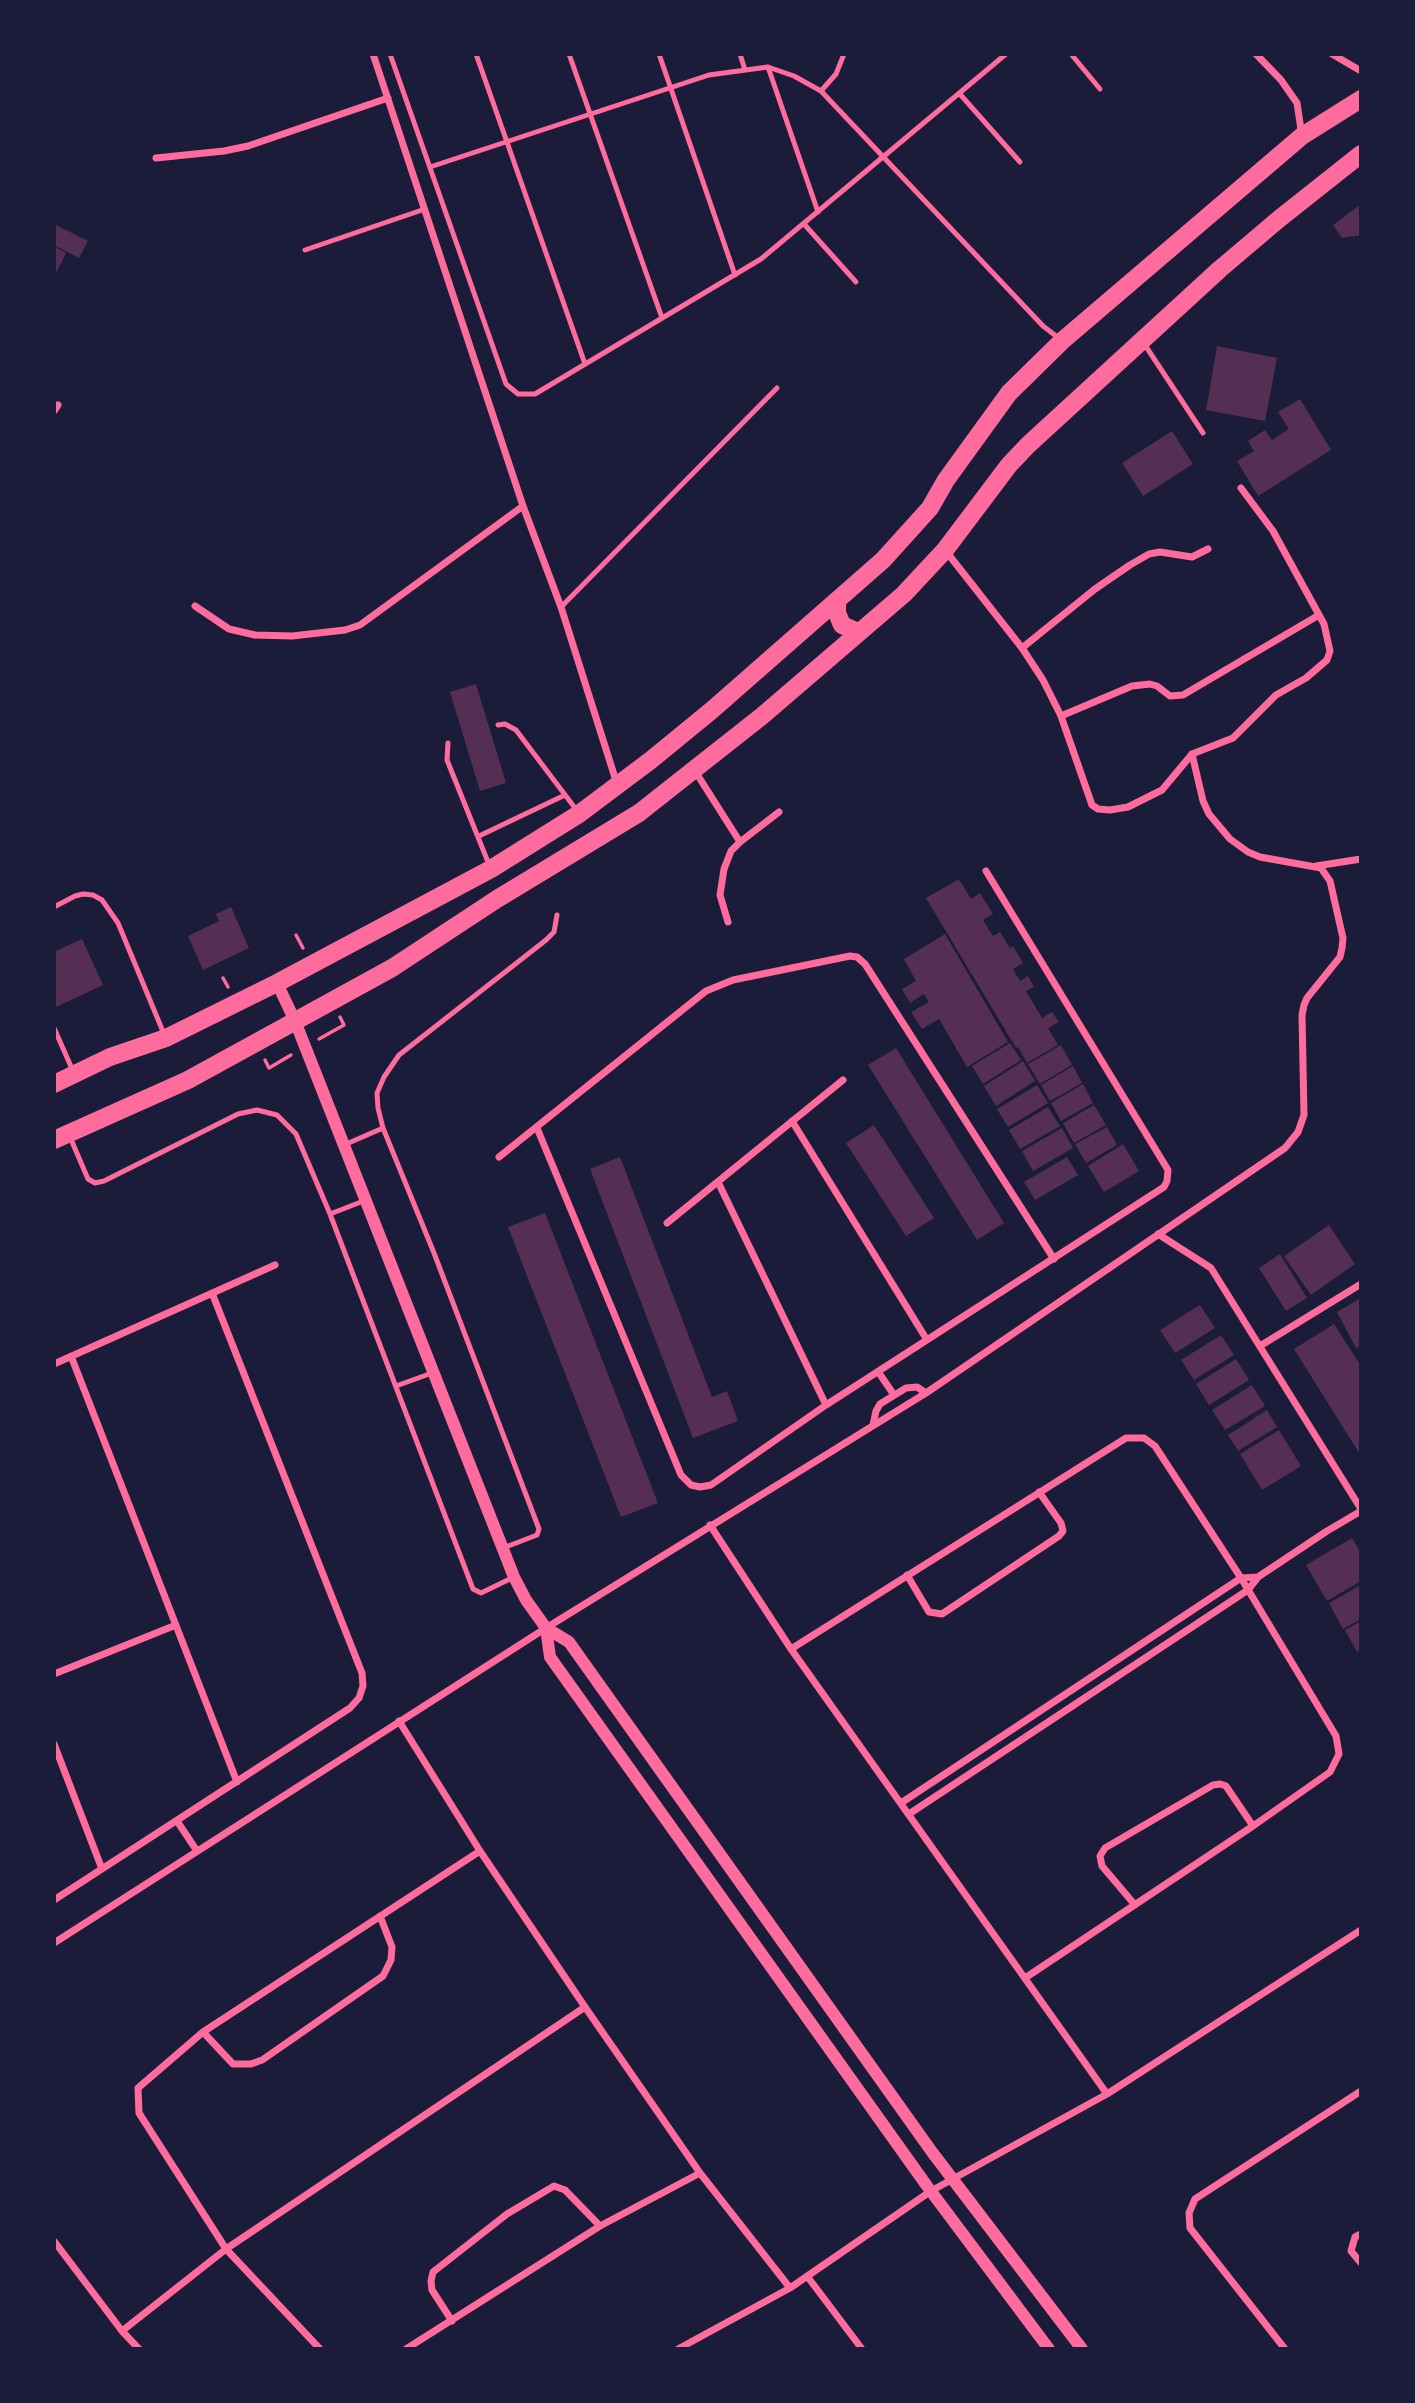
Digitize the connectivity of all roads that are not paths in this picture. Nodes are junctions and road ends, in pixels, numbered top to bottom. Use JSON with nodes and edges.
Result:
{"nodes":[{"id":1,"x":373,"y":54,"type":"edge"},
{"id":2,"x":390,"y":54,"type":"edge"},
{"id":3,"x":476,"y":54,"type":"edge"},
{"id":4,"x":569,"y":54,"type":"edge"},
{"id":5,"x":659,"y":54,"type":"edge"},
{"id":6,"x":740,"y":54,"type":"edge"},
{"id":7,"x":844,"y":54,"type":"edge"},
{"id":8,"x":1006,"y":54,"type":"edge"},
{"id":9,"x":1071,"y":54,"type":"edge"},
{"id":10,"x":1256,"y":54,"type":"edge"},
{"id":11,"x":1332,"y":54,"type":"edge"},
{"id":12,"x":768,"y":67,"type":"junction"},
{"id":13,"x":745,"y":70,"type":"junction"},
{"id":14,"x":1361,"y":71,"type":"edge"},
{"id":15,"x":670,"y":88,"type":"junction"},
{"id":16,"x":1100,"y":89,"type":"dead end"},
{"id":17,"x":821,"y":91,"type":"junction"},
{"id":18,"x":959,"y":93,"type":"junction"},
{"id":19,"x":388,"y":98,"type":"junction"},
{"id":20,"x":1361,"y":99,"type":"edge"},
{"id":21,"x":590,"y":114,"type":"junction"},
{"id":22,"x":1302,"y":136,"type":"junction"},
{"id":23,"x":507,"y":142,"type":"junction"},
{"id":24,"x":1361,"y":154,"type":"edge"},
{"id":25,"x":884,"y":157,"type":"junction"},
{"id":26,"x":156,"y":158,"type":"dead end"},
{"id":27,"x":1020,"y":162,"type":"dead end"},
{"id":28,"x":430,"y":167,"type":"junction"},
{"id":29,"x":425,"y":209,"type":"junction"},
{"id":30,"x":818,"y":212,"type":"junction"},
{"id":31,"x":804,"y":223,"type":"junction"},
{"id":32,"x":305,"y":250,"type":"dead end"},
{"id":33,"x":735,"y":275,"type":"junction"},
{"id":34,"x":856,"y":282,"type":"dead end"},
{"id":35,"x":662,"y":318,"type":"junction"},
{"id":36,"x":1142,"y":340,"type":"junction"},
{"id":37,"x":1062,"y":341,"type":"junction"},
{"id":38,"x":585,"y":364,"type":"junction"},
{"id":39,"x":777,"y":388,"type":"dead end"},
{"id":40,"x":1203,"y":433,"type":"dead end"},
{"id":41,"x":1241,"y":488,"type":"dead end"},
{"id":42,"x":523,"y":506,"type":"junction"},
{"id":43,"x":1209,"y":549,"type":"dead end"},
{"id":44,"x":944,"y":550,"type":"junction"},
{"id":45,"x":836,"y":602,"type":"junction"},
{"id":46,"x":195,"y":606,"type":"dead end"},
{"id":47,"x":561,"y":607,"type":"junction"},
{"id":48,"x":1319,"y":614,"type":"junction"},
{"id":49,"x":858,"y":632,"type":"junction"},
{"id":50,"x":1022,"y":648,"type":"junction"},
{"id":51,"x":1061,"y":716,"type":"junction"},
{"id":52,"x":498,"y":725,"type":"dead end"},
{"id":53,"x":448,"y":743,"type":"dead end"},
{"id":54,"x":1192,"y":754,"type":"junction"},
{"id":55,"x":695,"y":770,"type":"junction"},
{"id":56,"x":617,"y":784,"type":"junction"},
{"id":57,"x":565,"y":795,"type":"junction"},
{"id":58,"x":779,"y":812,"type":"dead end"},
{"id":59,"x":579,"y":814,"type":"junction"},
{"id":60,"x":479,"y":836,"type":"junction"},
{"id":61,"x":740,"y":842,"type":"junction"},
{"id":62,"x":1361,"y":859,"type":"edge"},
{"id":63,"x":1314,"y":866,"type":"junction"},
{"id":64,"x":491,"y":869,"type":"junction"},
{"id":65,"x":986,"y":871,"type":"dead end"},
{"id":66,"x":54,"y":907,"type":"edge"},
{"id":67,"x":556,"y":915,"type":"dead end"},
{"id":68,"x":728,"y":922,"type":"dead end"},
{"id":69,"x":277,"y":983,"type":"junction"},
{"id":70,"x":295,"y":1021,"type":"junction"},
{"id":71,"x":54,"y":1028,"type":"edge"},
{"id":72,"x":166,"y":1038,"type":"junction"},
{"id":73,"x":74,"y":1074,"type":"junction"},
{"id":74,"x":843,"y":1080,"type":"dead end"},
{"id":75,"x":54,"y":1084,"type":"edge"},
{"id":76,"x":792,"y":1121,"type":"junction"},
{"id":77,"x":383,"y":1128,"type":"junction"},
{"id":78,"x":537,"y":1128,"type":"junction"},
{"id":79,"x":62,"y":1137,"type":"edge"},
{"id":80,"x":344,"y":1145,"type":"junction"},
{"id":81,"x":499,"y":1157,"type":"dead end"},
{"id":82,"x":718,"y":1182,"type":"junction"},
{"id":83,"x":366,"y":1200,"type":"junction"},
{"id":84,"x":330,"y":1214,"type":"junction"},
{"id":85,"x":667,"y":1223,"type":"dead end"},
{"id":86,"x":1158,"y":1234,"type":"junction"},
{"id":87,"x":1054,"y":1259,"type":"junction"},
{"id":88,"x":275,"y":1265,"type":"dead end"},
{"id":89,"x":1361,"y":1284,"type":"edge"},
{"id":90,"x":212,"y":1293,"type":"junction"},
{"id":91,"x":927,"y":1340,"type":"junction"},
{"id":92,"x":1260,"y":1346,"type":"junction"},
{"id":93,"x":71,"y":1356,"type":"junction"},
{"id":94,"x":54,"y":1364,"type":"edge"},
{"id":95,"x":434,"y":1372,"type":"junction"},
{"id":96,"x":878,"y":1373,"type":"junction"},
{"id":97,"x":396,"y":1386,"type":"junction"},
{"id":98,"x":926,"y":1393,"type":"junction"},
{"id":99,"x":894,"y":1395,"type":"junction"},
{"id":100,"x":826,"y":1405,"type":"junction"},
{"id":101,"x":873,"y":1425,"type":"junction"},
{"id":102,"x":1039,"y":1492,"type":"junction"},
{"id":103,"x":1361,"y":1510,"type":"edge"},
{"id":104,"x":710,"y":1525,"type":"junction"},
{"id":105,"x":503,"y":1548,"type":"junction"},
{"id":106,"x":906,"y":1575,"type":"junction"},
{"id":107,"x":514,"y":1577,"type":"junction"},
{"id":108,"x":1258,"y":1577,"type":"junction"},
{"id":109,"x":1241,"y":1578,"type":"junction"},
{"id":110,"x":1248,"y":1590,"type":"junction"},
{"id":111,"x":176,"y":1625,"type":"junction"},
{"id":112,"x":546,"y":1628,"type":"junction"},
{"id":113,"x":791,"y":1649,"type":"junction"},
{"id":114,"x":54,"y":1674,"type":"edge"},
{"id":115,"x":399,"y":1721,"type":"junction"},
{"id":116,"x":54,"y":1744,"type":"edge"},
{"id":117,"x":237,"y":1782,"type":"junction"},
{"id":118,"x":901,"y":1803,"type":"junction"},
{"id":119,"x":909,"y":1814,"type":"junction"},
{"id":120,"x":177,"y":1821,"type":"junction"},
{"id":121,"x":1253,"y":1826,"type":"junction"},
{"id":122,"x":197,"y":1851,"type":"junction"},
{"id":123,"x":480,"y":1851,"type":"junction"},
{"id":124,"x":102,"y":1869,"type":"junction"},
{"id":125,"x":54,"y":1900,"type":"edge"},
{"id":126,"x":1135,"y":1905,"type":"junction"},
{"id":127,"x":380,"y":1916,"type":"junction"},
{"id":128,"x":1361,"y":1930,"type":"edge"},
{"id":129,"x":54,"y":1942,"type":"edge"},
{"id":130,"x":1025,"y":1978,"type":"junction"},
{"id":131,"x":585,"y":2007,"type":"junction"},
{"id":132,"x":203,"y":2032,"type":"junction"},
{"id":133,"x":1361,"y":2091,"type":"edge"},
{"id":134,"x":1107,"y":2094,"type":"junction"},
{"id":135,"x":700,"y":2173,"type":"junction"},
{"id":136,"x":952,"y":2179,"type":"junction"},
{"id":137,"x":931,"y":2191,"type":"junction"},
{"id":138,"x":600,"y":2226,"type":"junction"},
{"id":139,"x":1361,"y":2234,"type":"edge"},
{"id":140,"x":54,"y":2241,"type":"edge"},
{"id":141,"x":226,"y":2249,"type":"junction"},
{"id":142,"x":1361,"y":2263,"type":"edge"},
{"id":143,"x":807,"y":2276,"type":"junction"},
{"id":144,"x":790,"y":2288,"type":"junction"},
{"id":145,"x":452,"y":2321,"type":"junction"},
{"id":146,"x":122,"y":2331,"type":"junction"},
{"id":147,"x":691,"y":2346,"type":"edge"},
{"id":148,"x":139,"y":2349,"type":"edge"},
{"id":149,"x":320,"y":2349,"type":"edge"},
{"id":150,"x":406,"y":2349,"type":"edge"},
{"id":151,"x":678,"y":2349,"type":"edge"},
{"id":152,"x":862,"y":2349,"type":"edge"},
{"id":153,"x":1049,"y":2349,"type":"edge"},
{"id":154,"x":1082,"y":2349,"type":"edge"},
{"id":155,"x":1284,"y":2349,"type":"edge"}],
"edges":[{"from":1,"to":19,"type":"street"},
{"from":2,"to":28,"type":"lane"},
{"from":3,"to":23,"type":"lane"},
{"from":4,"to":21,"type":"lane"},
{"from":5,"to":15,"type":"lane"},
{"from":6,"to":13,"type":"lane"},
{"from":7,"to":17,"type":"lane"},
{"from":8,"to":18,"type":"lane"},
{"from":9,"to":16,"type":"lane"},
{"from":10,"to":22,"type":"street"},
{"from":11,"to":14,"type":"street"},
{"from":12,"to":13,"type":"lane"},
{"from":12,"to":17,"type":"lane"},
{"from":12,"to":30,"type":"lane"},
{"from":13,"to":15,"type":"lane"},
{"from":15,"to":21,"type":"lane"},
{"from":15,"to":33,"type":"lane"},
{"from":17,"to":25,"type":"lane"},
{"from":18,"to":25,"type":"lane"},
{"from":18,"to":27,"type":"lane"},
{"from":19,"to":26,"type":"street"},
{"from":19,"to":29,"type":"street"},
{"from":20,"to":22,"type":"main road"},
{"from":21,"to":23,"type":"lane"},
{"from":21,"to":35,"type":"lane"},
{"from":22,"to":37,"type":"main road"},
{"from":23,"to":28,"type":"lane"},
{"from":23,"to":38,"type":"lane"},
{"from":24,"to":36,"type":"main road"},
{"from":25,"to":30,"type":"lane"},
{"from":25,"to":37,"type":"lane"},
{"from":28,"to":38,"type":"lane"},
{"from":29,"to":32,"type":"lane"},
{"from":29,"to":42,"type":"street"},
{"from":30,"to":31,"type":"lane"},
{"from":31,"to":33,"type":"lane"},
{"from":31,"to":34,"type":"lane"},
{"from":33,"to":35,"type":"lane"},
{"from":35,"to":38,"type":"lane"},
{"from":36,"to":40,"type":"lane"},
{"from":36,"to":44,"type":"main road"},
{"from":37,"to":45,"type":"main road"},
{"from":39,"to":47,"type":"lane"},
{"from":41,"to":48,"type":"street"},
{"from":42,"to":46,"type":"street"},
{"from":42,"to":47,"type":"street"},
{"from":43,"to":50,"type":"street"},
{"from":44,"to":49,"type":"main road"},
{"from":44,"to":50,"type":"street"},
{"from":45,"to":49,"type":"main road"},
{"from":45,"to":56,"type":"main road"},
{"from":47,"to":56,"type":"street"},
{"from":48,"to":51,"type":"street"},
{"from":48,"to":54,"type":"street"},
{"from":49,"to":55,"type":"main road"},
{"from":50,"to":51,"type":"street"},
{"from":51,"to":54,"type":"street"},
{"from":52,"to":57,"type":"lane"},
{"from":53,"to":60,"type":"lane"},
{"from":54,"to":63,"type":"street"},
{"from":55,"to":61,"type":"street"},
{"from":55,"to":70,"type":"main road"},
{"from":56,"to":59,"type":"main road"},
{"from":57,"to":59,"type":"lane"},
{"from":57,"to":60,"type":"lane"},
{"from":58,"to":61,"type":"street"},
{"from":59,"to":64,"type":"main road"},
{"from":60,"to":64,"type":"lane"},
{"from":61,"to":68,"type":"street"},
{"from":62,"to":63,"type":"street"},
{"from":63,"to":86,"type":"street"},
{"from":64,"to":69,"type":"main road"},
{"from":65,"to":87,"type":"street"},
{"from":66,"to":72,"type":"lane"},
{"from":67,"to":77,"type":"lane"},
{"from":69,"to":70,"type":"street"},
{"from":69,"to":72,"type":"main road"},
{"from":70,"to":79,"type":"main road"},
{"from":70,"to":80,"type":"street"},
{"from":71,"to":73,"type":"lane"},
{"from":72,"to":73,"type":"main road"},
{"from":73,"to":75,"type":"main road"},
{"from":74,"to":76,"type":"street"},
{"from":76,"to":82,"type":"street"},
{"from":76,"to":91,"type":"street"},
{"from":77,"to":80,"type":"lane"},
{"from":77,"to":105,"type":"lane"},
{"from":78,"to":81,"type":"street"},
{"from":78,"to":87,"type":"street"},
{"from":78,"to":100,"type":"street"},
{"from":79,"to":84,"type":"lane"},
{"from":80,"to":83,"type":"street"},
{"from":82,"to":85,"type":"street"},
{"from":82,"to":100,"type":"street"},
{"from":83,"to":84,"type":"lane"},
{"from":83,"to":95,"type":"street"},
{"from":84,"to":97,"type":"lane"},
{"from":86,"to":92,"type":"street"},
{"from":86,"to":98,"type":"street"},
{"from":87,"to":91,"type":"street"},
{"from":88,"to":90,"type":"street"},
{"from":89,"to":92,"type":"street"},
{"from":90,"to":93,"type":"street"},
{"from":90,"to":117,"type":"street"},
{"from":91,"to":96,"type":"street"},
{"from":92,"to":103,"type":"street"},
{"from":93,"to":94,"type":"street"},
{"from":93,"to":111,"type":"street"},
{"from":95,"to":97,"type":"lane"},
{"from":95,"to":105,"type":"street"},
{"from":96,"to":99,"type":"street"},
{"from":96,"to":100,"type":"street"},
{"from":97,"to":107,"type":"lane"},
{"from":98,"to":99,"type":"street"},
{"from":98,"to":101,"type":"street"},
{"from":99,"to":101,"type":"street"},
{"from":101,"to":104,"type":"street"},
{"from":102,"to":106,"type":"street"},
{"from":102,"to":106,"type":"street"},
{"from":102,"to":109,"type":"street"},
{"from":103,"to":108,"type":"street"},
{"from":104,"to":112,"type":"street"},
{"from":104,"to":113,"type":"street"},
{"from":105,"to":107,"type":"street"},
{"from":106,"to":113,"type":"street"},
{"from":107,"to":112,"type":"street"},
{"from":108,"to":109,"type":"street"},
{"from":108,"to":110,"type":"street"},
{"from":109,"to":110,"type":"street"},
{"from":109,"to":118,"type":"street"},
{"from":110,"to":119,"type":"street"},
{"from":110,"to":121,"type":"street"},
{"from":111,"to":114,"type":"street"},
{"from":111,"to":117,"type":"street"},
{"from":112,"to":115,"type":"street"},
{"from":112,"to":136,"type":"street"},
{"from":112,"to":137,"type":"street"},
{"from":113,"to":118,"type":"street"},
{"from":115,"to":122,"type":"street"},
{"from":115,"to":123,"type":"street"},
{"from":116,"to":124,"type":"street"},
{"from":117,"to":120,"type":"street"},
{"from":118,"to":119,"type":"street"},
{"from":119,"to":130,"type":"street"},
{"from":120,"to":122,"type":"street"},
{"from":120,"to":124,"type":"street"},
{"from":121,"to":126,"type":"street"},
{"from":121,"to":126,"type":"street"},
{"from":122,"to":129,"type":"street"},
{"from":123,"to":127,"type":"street"},
{"from":123,"to":131,"type":"street"},
{"from":124,"to":125,"type":"street"},
{"from":126,"to":130,"type":"street"},
{"from":127,"to":132,"type":"street"},
{"from":127,"to":132,"type":"street"},
{"from":128,"to":134,"type":"street"},
{"from":130,"to":134,"type":"street"},
{"from":131,"to":135,"type":"street"},
{"from":131,"to":141,"type":"street"},
{"from":132,"to":141,"type":"street"},
{"from":133,"to":155,"type":"street"},
{"from":134,"to":136,"type":"street"},
{"from":135,"to":138,"type":"street"},
{"from":135,"to":144,"type":"street"},
{"from":136,"to":137,"type":"street"},
{"from":136,"to":154,"type":"street"},
{"from":137,"to":143,"type":"street"},
{"from":137,"to":153,"type":"street"},
{"from":138,"to":145,"type":"street"},
{"from":138,"to":145,"type":"street"},
{"from":139,"to":142,"type":"street"},
{"from":140,"to":146,"type":"street"},
{"from":141,"to":146,"type":"street"},
{"from":141,"to":149,"type":"street"},
{"from":143,"to":144,"type":"street"},
{"from":143,"to":152,"type":"street"},
{"from":144,"to":147,"type":"street"},
{"from":145,"to":150,"type":"street"},
{"from":146,"to":148,"type":"street"},
{"from":147,"to":151,"type":"street"}]}
